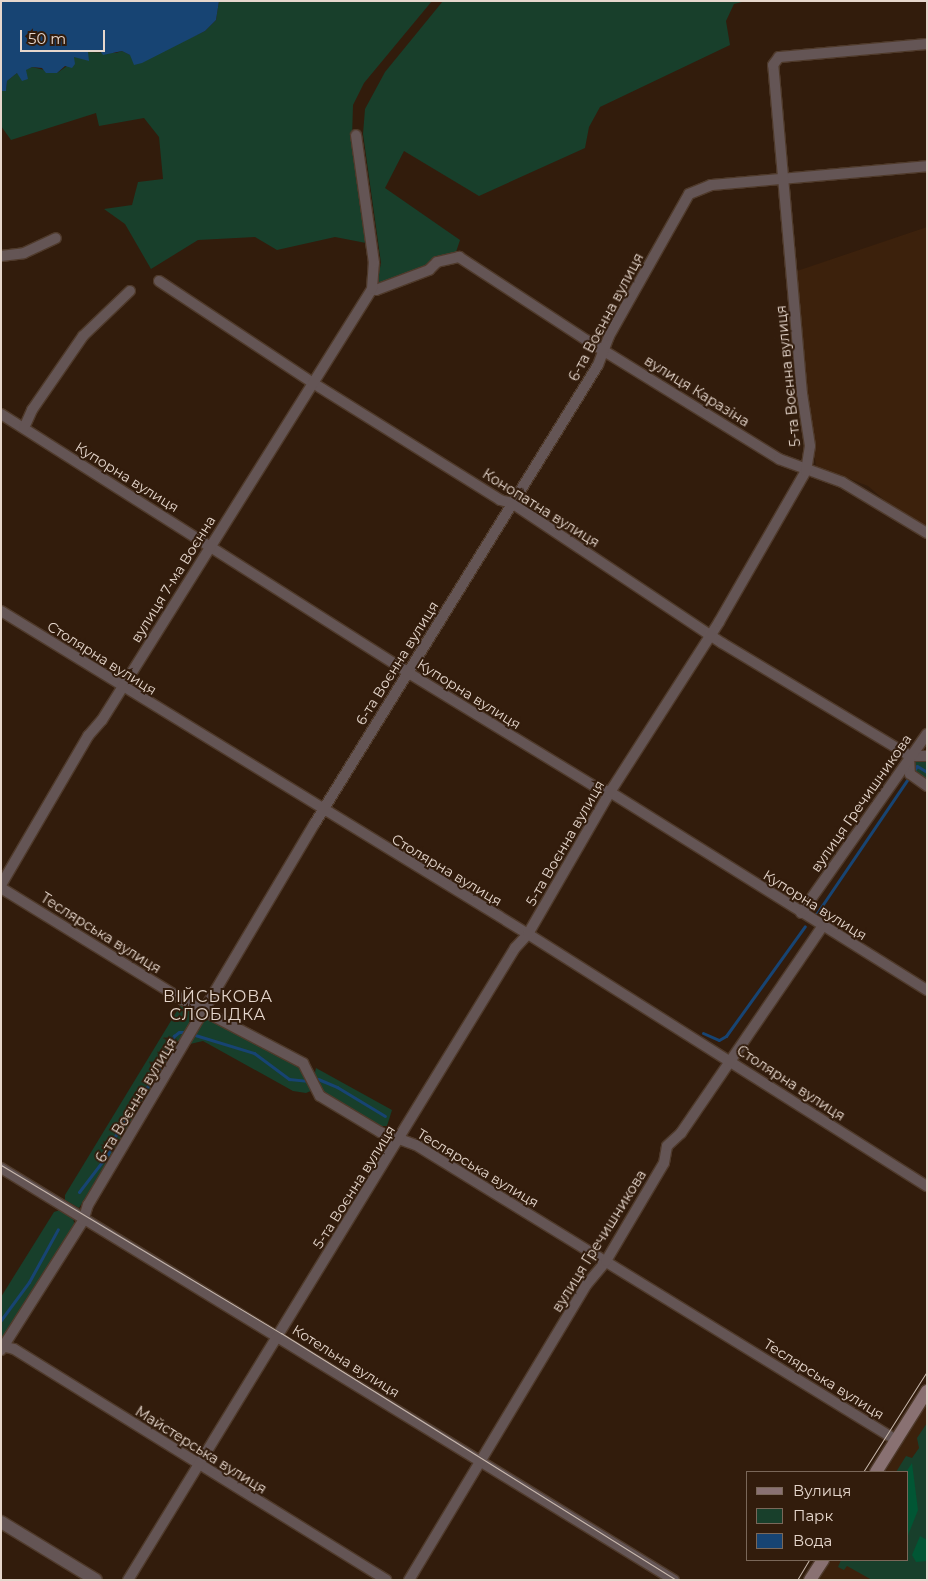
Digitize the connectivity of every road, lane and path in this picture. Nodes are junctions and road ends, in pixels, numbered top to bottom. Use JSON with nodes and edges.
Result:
{"nodes":[{"id":1,"x":927,"y":44,"type":"edge"},
{"id":2,"x":356,"y":135,"type":"dead end"},
{"id":3,"x":927,"y":166,"type":"edge"},
{"id":4,"x":782,"y":179,"type":"junction"},
{"id":5,"x":56,"y":238,"type":"dead end"},
{"id":6,"x":1,"y":256,"type":"edge"},
{"id":7,"x":159,"y":282,"type":"dead end"},
{"id":8,"x":372,"y":289,"type":"junction"},
{"id":9,"x":130,"y":291,"type":"dead end"},
{"id":10,"x":604,"y":349,"type":"junction"},
{"id":11,"x":313,"y":383,"type":"junction"},
{"id":12,"x":1,"y":414,"type":"edge"},
{"id":13,"x":24,"y":428,"type":"junction"},
{"id":14,"x":806,"y":471,"type":"junction"},
{"id":15,"x":512,"y":503,"type":"junction"},
{"id":16,"x":927,"y":533,"type":"edge"},
{"id":17,"x":210,"y":545,"type":"junction"},
{"id":18,"x":1,"y":612,"type":"edge"},
{"id":19,"x":711,"y":635,"type":"junction"},
{"id":20,"x":407,"y":672,"type":"junction"},
{"id":21,"x":122,"y":688,"type":"junction"},
{"id":22,"x":927,"y":734,"type":"edge"},
{"id":23,"x":910,"y":756,"type":"junction"},
{"id":24,"x":927,"y":756,"type":"edge"},
{"id":25,"x":927,"y":786,"type":"edge"},
{"id":26,"x":610,"y":792,"type":"junction"},
{"id":27,"x":323,"y":811,"type":"junction"},
{"id":28,"x":1,"y":886,"type":"edge"},
{"id":29,"x":801,"y":913,"type":"junction"},
{"id":30,"x":823,"y":926,"type":"junction"},
{"id":31,"x":528,"y":934,"type":"junction"},
{"id":32,"x":927,"y":990,"type":"edge"},
{"id":33,"x":203,"y":1010,"type":"junction"},
{"id":34,"x":731,"y":1061,"type":"junction"},
{"id":35,"x":400,"y":1139,"type":"junction"},
{"id":36,"x":1,"y":1168,"type":"edge"},
{"id":37,"x":927,"y":1186,"type":"edge"},
{"id":38,"x":84,"y":1217,"type":"junction"},
{"id":39,"x":606,"y":1261,"type":"junction"},
{"id":40,"x":280,"y":1336,"type":"junction"},
{"id":41,"x":2,"y":1348,"type":"edge"},
{"id":42,"x":927,"y":1390,"type":"edge"},
{"id":43,"x":896,"y":1440,"type":"junction"},
{"id":44,"x":482,"y":1460,"type":"junction"},
{"id":45,"x":200,"y":1466,"type":"junction"},
{"id":46,"x":877,"y":1471,"type":"edge"},
{"id":47,"x":1,"y":1522,"type":"edge"},
{"id":48,"x":822,"y":1561,"type":"edge"},
{"id":49,"x":96,"y":1580,"type":"edge"},
{"id":50,"x":128,"y":1580,"type":"edge"},
{"id":51,"x":386,"y":1580,"type":"edge"},
{"id":52,"x":409,"y":1580,"type":"edge"},
{"id":53,"x":674,"y":1580,"type":"edge"},
{"id":54,"x":810,"y":1580,"type":"edge"}],
"edges":[{"from":1,"to":4,"type":"street","name":"5-та Воєнна вулиця"},
{"from":2,"to":8,"type":"street","name":"вулиця 7-ма Воєнна"},
{"from":3,"to":4,"type":"street","name":"6-та Воєнна вулиця"},
{"from":4,"to":10,"type":"street","name":"6-та Воєнна вулиця"},
{"from":4,"to":14,"type":"street","name":"5-та Воєнна вулиця"},
{"from":5,"to":6,"type":"street"},
{"from":7,"to":11,"type":"street","name":"Конопатна вулиця"},
{"from":8,"to":10,"type":"street","name":"вулиця Каразіна"},
{"from":8,"to":11,"type":"street","name":"вулиця 7-ма Воєнна"},
{"from":9,"to":13,"type":"street"},
{"from":10,"to":14,"type":"street","name":"вулиця Каразіна"},
{"from":10,"to":15,"type":"street","name":"6-та Воєнна вулиця"},
{"from":11,"to":15,"type":"street","name":"Конопатна вулиця"},
{"from":11,"to":17,"type":"street","name":"вулиця 7-ма Воєнна"},
{"from":12,"to":13,"type":"street","name":"Купорна вулиця"},
{"from":13,"to":17,"type":"street","name":"Купорна вулиця"},
{"from":14,"to":16,"type":"street","name":"вулиця Каразіна"},
{"from":14,"to":19,"type":"street","name":"5-та Воєнна вулиця"},
{"from":15,"to":19,"type":"street","name":"Конопатна вулиця"},
{"from":15,"to":20,"type":"street","name":"6-та Воєнна вулиця"},
{"from":17,"to":20,"type":"street","name":"Купорна вулиця"},
{"from":17,"to":21,"type":"street","name":"вулиця 7-ма Воєнна"},
{"from":18,"to":21,"type":"street","name":"Столярна вулиця"},
{"from":19,"to":23,"type":"street","name":"Конопатна вулиця"},
{"from":19,"to":26,"type":"street","name":"5-та Воєнна вулиця"},
{"from":20,"to":26,"type":"street","name":"Купорна вулиця"},
{"from":20,"to":27,"type":"street","name":"6-та Воєнна вулиця"},
{"from":21,"to":27,"type":"street","name":"Столярна вулиця"},
{"from":21,"to":28,"type":"street","name":"вулиця 7-ма Воєнна"},
{"from":22,"to":23,"type":"street","name":"вулиця Гречишникова"},
{"from":23,"to":24,"type":"street"},
{"from":23,"to":25,"type":"street"},
{"from":23,"to":29,"type":"street","name":"вулиця Гречишникова"},
{"from":26,"to":29,"type":"street","name":"Купорна вулиця"},
{"from":26,"to":31,"type":"street","name":"5-та Воєнна вулиця"},
{"from":27,"to":31,"type":"street","name":"Столярна вулиця"},
{"from":27,"to":33,"type":"street","name":"6-та Воєнна вулиця"},
{"from":28,"to":33,"type":"street","name":"Теслярська вулиця"},
{"from":29,"to":30,"type":"street","name":"Купорна вулиця"},
{"from":30,"to":32,"type":"street","name":"Купорна вулиця"},
{"from":30,"to":34,"type":"street","name":"вулиця Гречишникова"},
{"from":31,"to":34,"type":"street","name":"Столярна вулиця"},
{"from":31,"to":35,"type":"street","name":"5-та Воєнна вулиця"},
{"from":33,"to":35,"type":"street","name":"Теслярська вулиця"},
{"from":33,"to":38,"type":"street","name":"6-та Воєнна вулиця"},
{"from":34,"to":37,"type":"street","name":"Столярна вулиця"},
{"from":34,"to":39,"type":"street","name":"вулиця Гречишникова"},
{"from":35,"to":39,"type":"street","name":"Теслярська вулиця"},
{"from":35,"to":40,"type":"street","name":"5-та Воєнна вулиця"},
{"from":36,"to":38,"type":"street","name":"Котельна вулиця"},
{"from":38,"to":40,"type":"street","name":"Котельна вулиця"},
{"from":38,"to":41,"type":"street","name":"6-та Воєнна вулиця"},
{"from":39,"to":43,"type":"street","name":"Теслярська вулиця"},
{"from":39,"to":44,"type":"street","name":"вулиця Гречишникова"},
{"from":40,"to":44,"type":"street","name":"Котельна вулиця"},
{"from":40,"to":45,"type":"street","name":"5-та Воєнна вулиця"},
{"from":41,"to":45,"type":"street","name":"Майстерська вулиця"},
{"from":42,"to":43,"type":"main road"},
{"from":43,"to":46,"type":"main road"},
{"from":44,"to":52,"type":"street","name":"вулиця Гречишникова"},
{"from":44,"to":53,"type":"street","name":"Котельна вулиця"},
{"from":45,"to":50,"type":"street","name":"5-та Воєнна вулиця"},
{"from":45,"to":51,"type":"street","name":"Майстерська вулиця"},
{"from":47,"to":49,"type":"street"},
{"from":48,"to":54,"type":"main road"}]}
